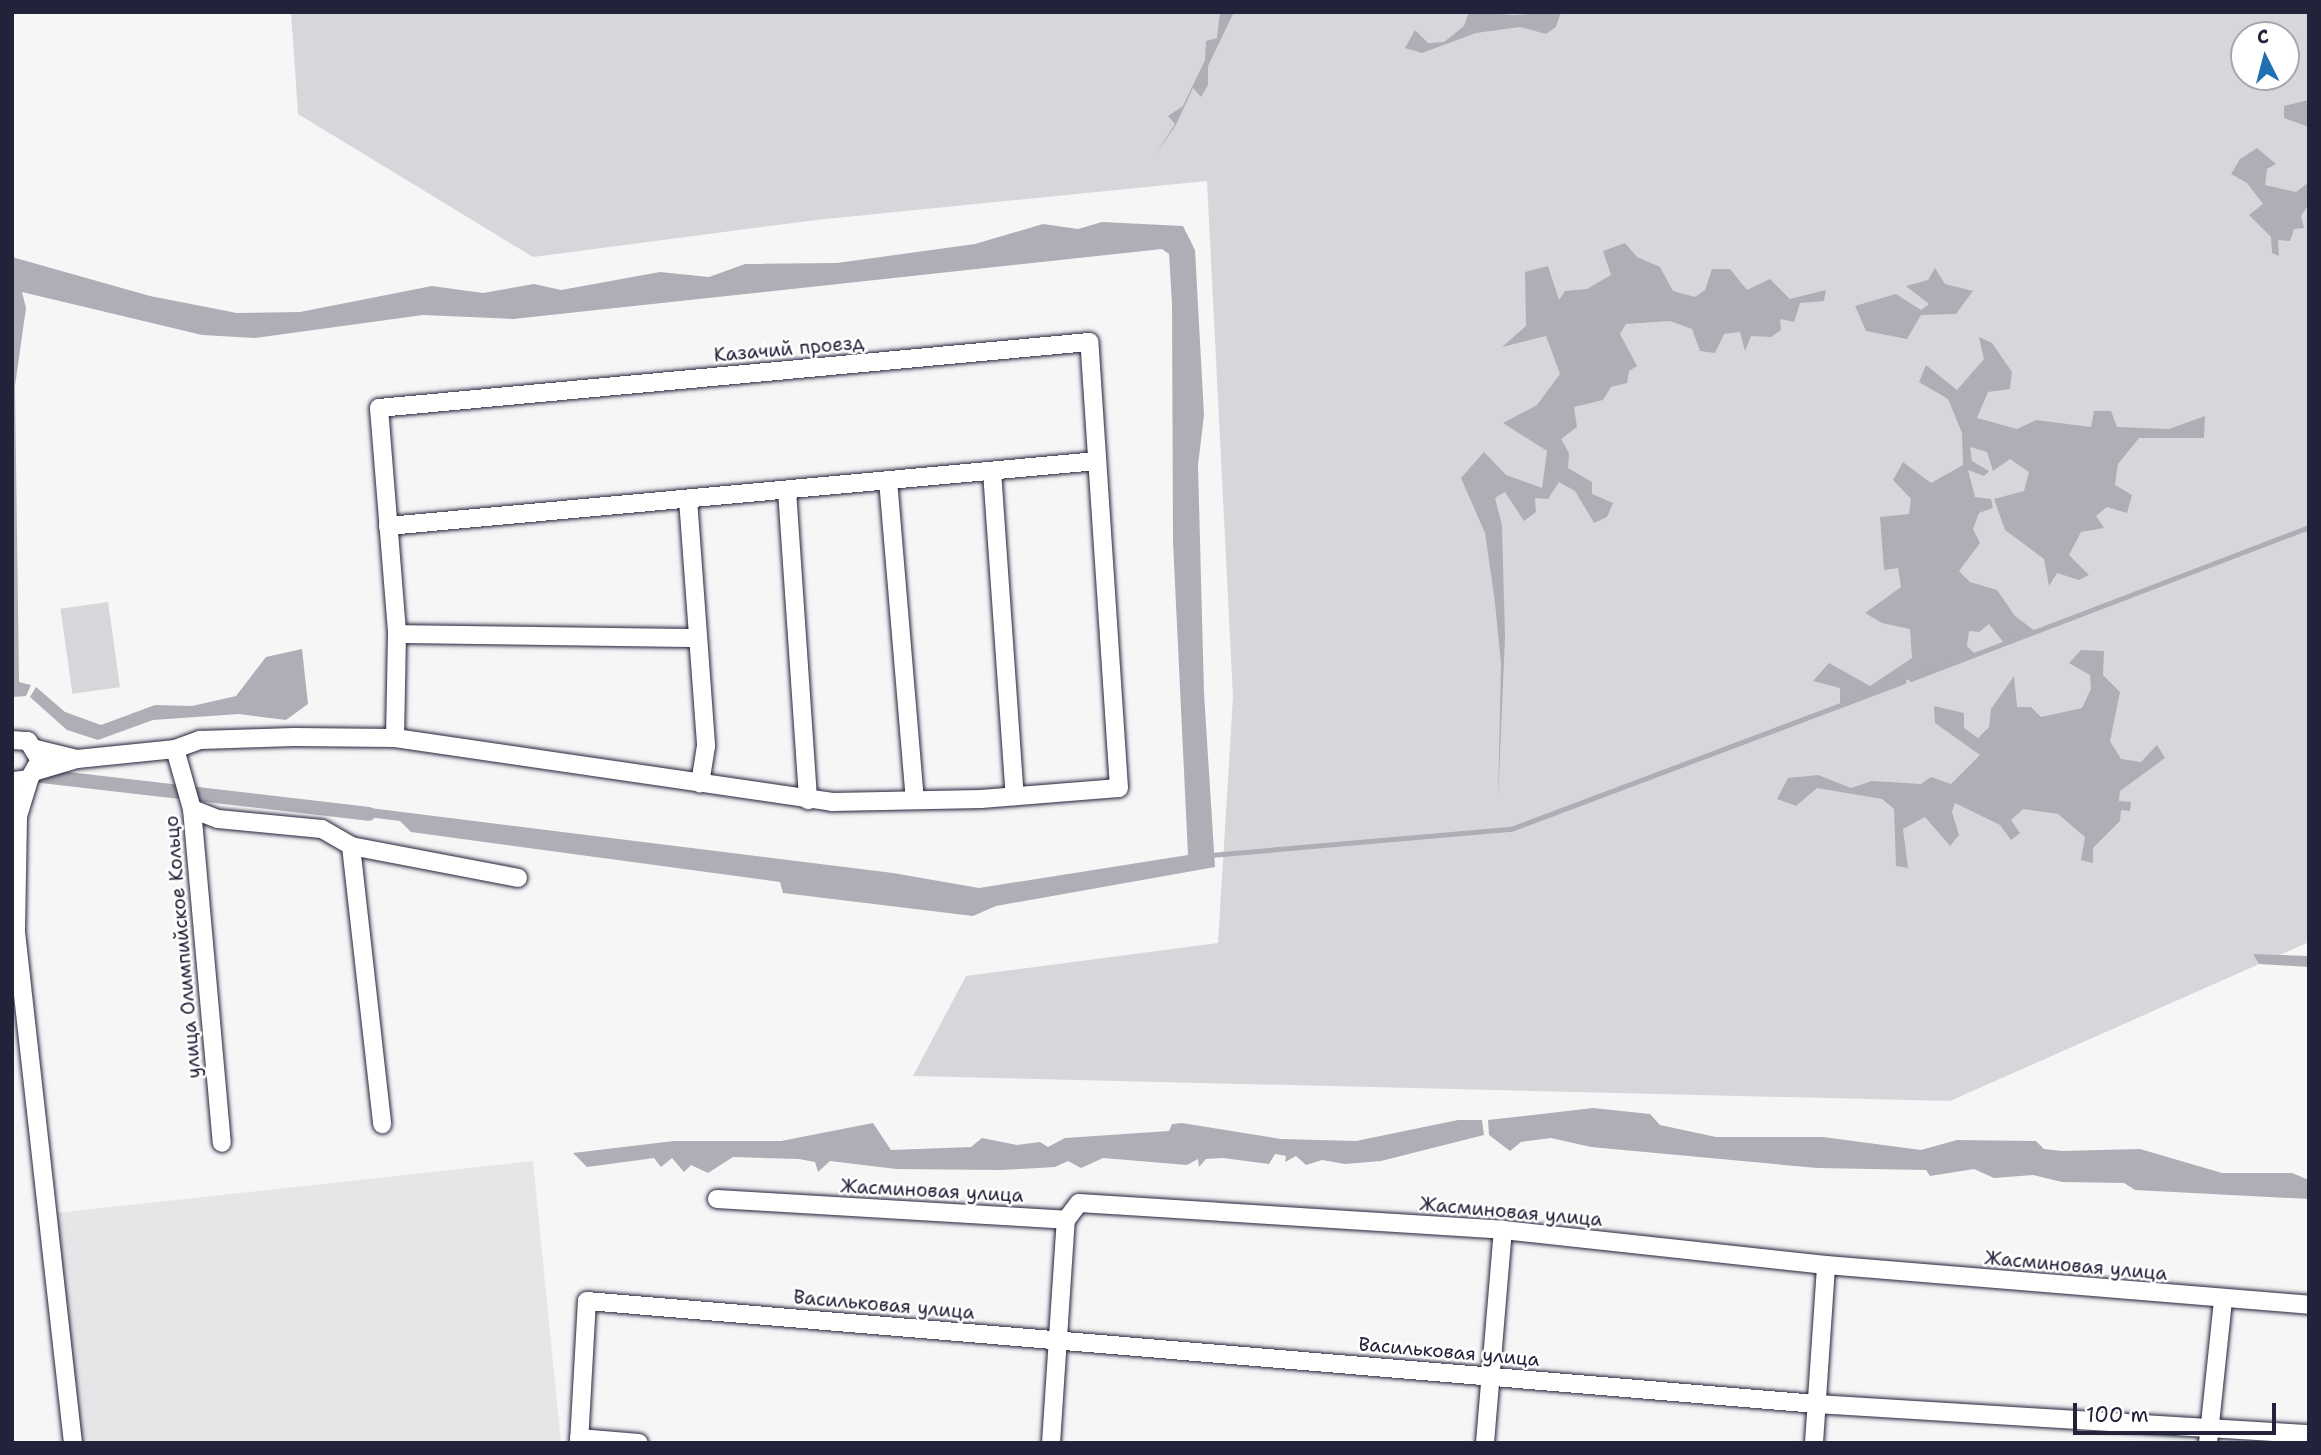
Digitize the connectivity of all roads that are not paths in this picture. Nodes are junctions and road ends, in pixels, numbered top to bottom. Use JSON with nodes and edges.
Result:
{"nodes":[{"id":1,"x":1097,"y":461,"type":"junction"},
{"id":2,"x":992,"y":471,"type":"junction"},
{"id":3,"x":888,"y":480,"type":"junction"},
{"id":4,"x":788,"y":489,"type":"junction"},
{"id":5,"x":688,"y":499,"type":"junction"},
{"id":6,"x":388,"y":526,"type":"junction"},
{"id":7,"x":397,"y":634,"type":"junction"},
{"id":8,"x":698,"y":638,"type":"junction"},
{"id":9,"x":395,"y":738,"type":"junction"},
{"id":10,"x":12,"y":740,"type":"edge"},
{"id":11,"x":36,"y":749,"type":"junction"},
{"id":12,"x":174,"y":749,"type":"junction"},
{"id":13,"x":77,"y":759,"type":"junction"},
{"id":14,"x":26,"y":777,"type":"edge"},
{"id":15,"x":700,"y":785,"type":"junction"},
{"id":16,"x":1015,"y":796,"type":"junction"},
{"id":17,"x":12,"y":797,"type":"edge"},
{"id":18,"x":808,"y":800,"type":"junction"},
{"id":19,"x":915,"y":800,"type":"junction"},
{"id":20,"x":192,"y":809,"type":"junction"},
{"id":21,"x":18,"y":816,"type":"junction"},
{"id":22,"x":351,"y":846,"type":"junction"},
{"id":23,"x":518,"y":878,"type":"dead end"},
{"id":24,"x":14,"y":932,"type":"edge"},
{"id":25,"x":382,"y":1124,"type":"dead end"},
{"id":26,"x":222,"y":1143,"type":"dead end"},
{"id":27,"x":717,"y":1199,"type":"dead end"},
{"id":28,"x":1066,"y":1220,"type":"junction"},
{"id":29,"x":1503,"y":1230,"type":"junction"},
{"id":30,"x":1826,"y":1265,"type":"junction"},
{"id":31,"x":2223,"y":1300,"type":"junction"},
{"id":32,"x":2309,"y":1305,"type":"edge"},
{"id":33,"x":1059,"y":1340,"type":"junction"},
{"id":34,"x":1490,"y":1377,"type":"junction"},
{"id":35,"x":1817,"y":1404,"type":"junction"},
{"id":36,"x":2309,"y":1434,"type":"edge"},
{"id":37,"x":2209,"y":1435,"type":"edge"},
{"id":38,"x":579,"y":1440,"type":"edge"},
{"id":39,"x":73,"y":1443,"type":"edge"},
{"id":40,"x":639,"y":1443,"type":"edge"},
{"id":41,"x":1051,"y":1443,"type":"edge"},
{"id":42,"x":1485,"y":1443,"type":"edge"},
{"id":43,"x":1814,"y":1443,"type":"edge"}],
"edges":[{"from":1,"to":2,"type":"street"},
{"from":1,"to":6,"type":"street","name":"Казачий проезд"},
{"from":1,"to":16,"type":"street","name":"Казачий проезд"},
{"from":2,"to":3,"type":"street"},
{"from":2,"to":16,"type":"street"},
{"from":3,"to":4,"type":"street"},
{"from":3,"to":19,"type":"street"},
{"from":4,"to":5,"type":"street"},
{"from":4,"to":18,"type":"street"},
{"from":5,"to":6,"type":"street"},
{"from":5,"to":8,"type":"street"},
{"from":6,"to":7,"type":"street","name":"Казачий проезд"},
{"from":7,"to":8,"type":"street"},
{"from":7,"to":9,"type":"street","name":"Казачий проезд"},
{"from":8,"to":15,"type":"street"},
{"from":9,"to":12,"type":"street"},
{"from":9,"to":15,"type":"street"},
{"from":10,"to":11,"type":"street"},
{"from":11,"to":13,"type":"street"},
{"from":11,"to":14,"type":"street"},
{"from":12,"to":13,"type":"street"},
{"from":12,"to":20,"type":"street","name":"улица Олимпийское Кольцо"},
{"from":13,"to":14,"type":"street"},
{"from":14,"to":21,"type":"street"},
{"from":15,"to":18,"type":"street"},
{"from":16,"to":19,"type":"street"},
{"from":17,"to":21,"type":"street"},
{"from":18,"to":19,"type":"street"},
{"from":20,"to":22,"type":"street"},
{"from":20,"to":26,"type":"street","name":"улица Олимпийское Кольцо"},
{"from":21,"to":24,"type":"street"},
{"from":22,"to":23,"type":"street"},
{"from":22,"to":25,"type":"street"},
{"from":24,"to":39,"type":"street"},
{"from":27,"to":28,"type":"street","name":"Жасминовая улица"},
{"from":28,"to":29,"type":"street","name":"Жасминовая улица"},
{"from":28,"to":33,"type":"street"},
{"from":29,"to":30,"type":"street","name":"Жасминовая улица"},
{"from":29,"to":34,"type":"street"},
{"from":30,"to":31,"type":"street","name":"Жасминовая улица"},
{"from":30,"to":35,"type":"street"},
{"from":31,"to":32,"type":"street","name":"Жасминовая улица"},
{"from":31,"to":37,"type":"street"},
{"from":33,"to":34,"type":"street","name":"Васильковая улица"},
{"from":33,"to":38,"type":"street","name":"Васильковая улица"},
{"from":33,"to":41,"type":"street"},
{"from":34,"to":35,"type":"street","name":"Васильковая улица"},
{"from":34,"to":42,"type":"street"},
{"from":35,"to":37,"type":"street","name":"Васильковая улица"},
{"from":35,"to":43,"type":"street"},
{"from":36,"to":37,"type":"street","name":"Васильковая улица"},
{"from":38,"to":40,"type":"street"}]}
